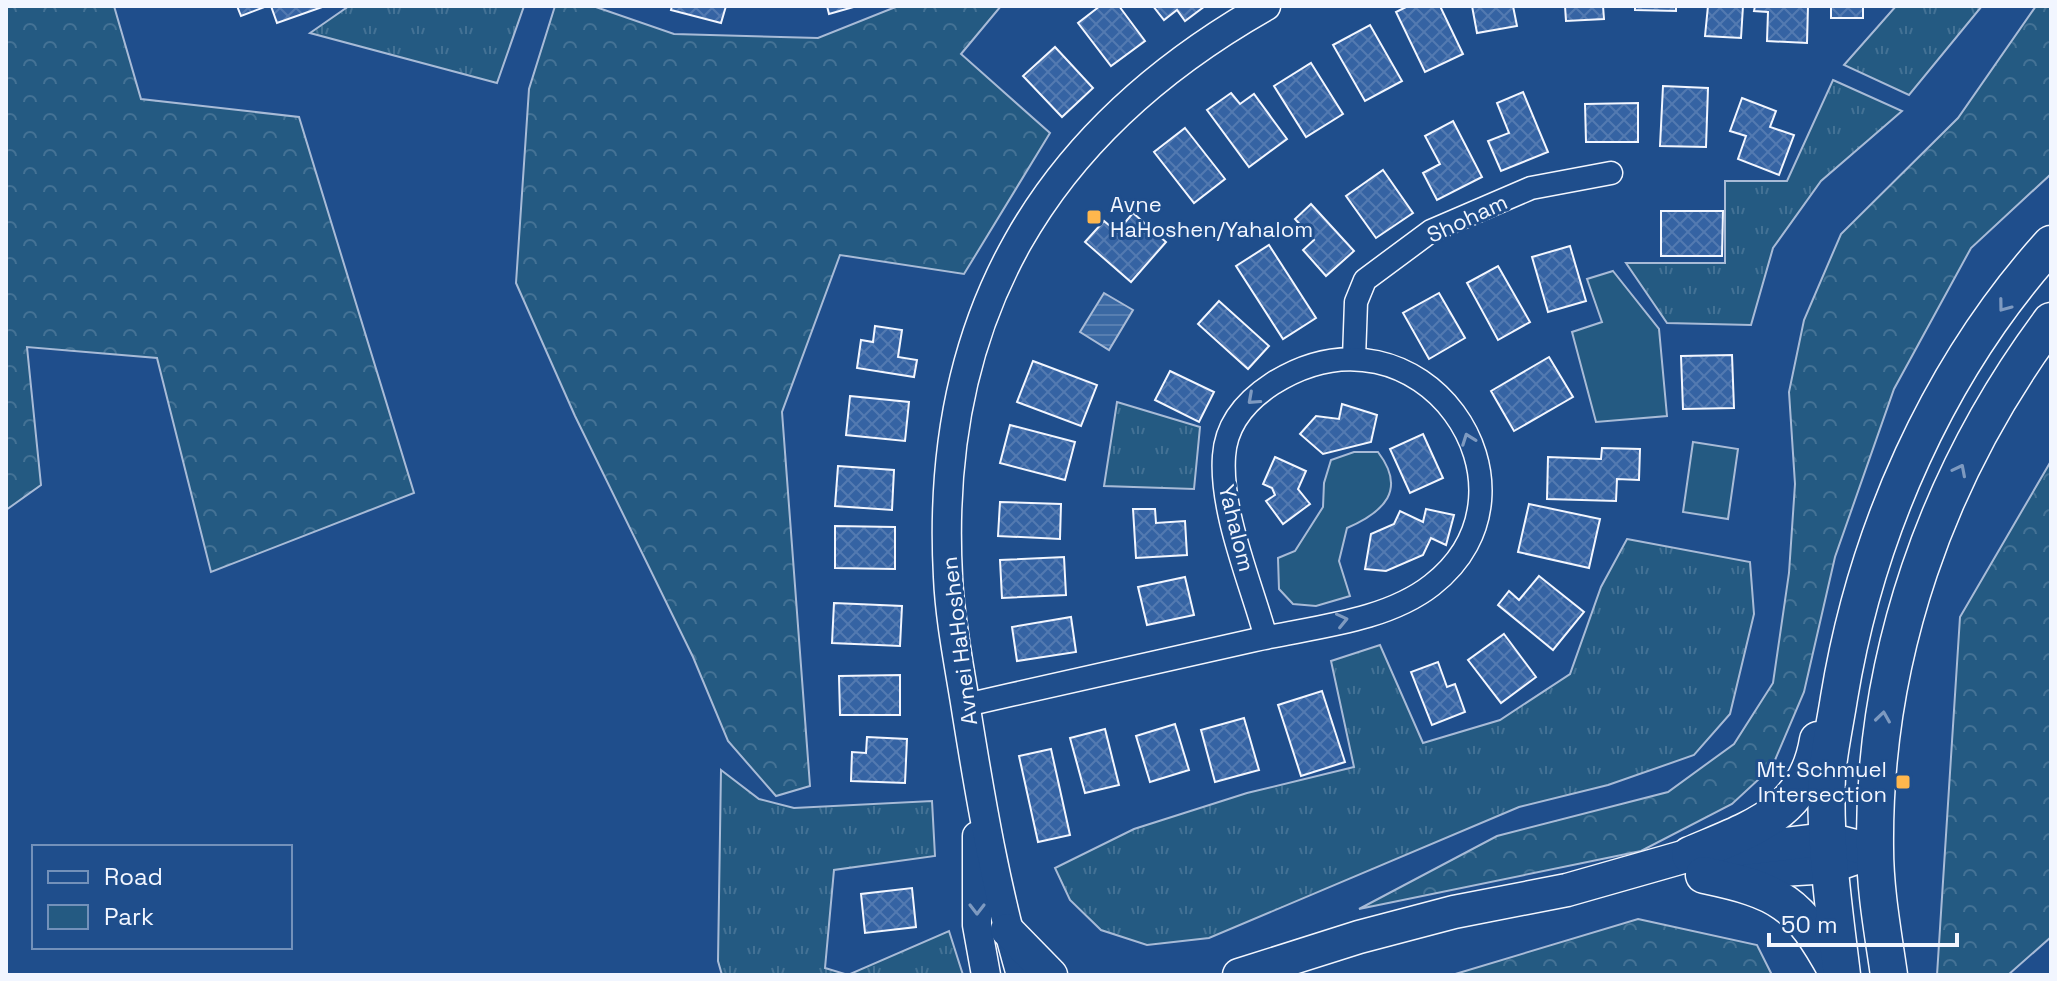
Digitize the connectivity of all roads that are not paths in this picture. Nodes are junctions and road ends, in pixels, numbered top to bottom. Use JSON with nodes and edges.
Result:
{"nodes":[{"id":1,"x":1266,"y":6,"type":"edge"},
{"id":2,"x":1611,"y":173,"type":"dead end"},
{"id":3,"x":2051,"y":244,"type":"edge"},
{"id":4,"x":2051,"y":321,"type":"edge"},
{"id":5,"x":1978,"y":337,"type":"junction"},
{"id":6,"x":1354,"y":358,"type":"junction"},
{"id":7,"x":1266,"y":638,"type":"junction"},
{"id":8,"x":966,"y":705,"type":"junction"},
{"id":9,"x":977,"y":775,"type":"junction"},
{"id":10,"x":1875,"y":851,"type":"junction"},
{"id":11,"x":1829,"y":853,"type":"junction"},
{"id":12,"x":1697,"y":865,"type":"junction"},
{"id":13,"x":1007,"y":930,"type":"junction"},
{"id":14,"x":986,"y":975,"type":"edge"},
{"id":15,"x":1021,"y":975,"type":"edge"},
{"id":16,"x":1051,"y":975,"type":"edge"},
{"id":17,"x":1239,"y":975,"type":"edge"},
{"id":18,"x":1840,"y":975,"type":"edge"},
{"id":19,"x":1889,"y":975,"type":"edge"}],
"edges":[{"from":1,"to":8,"type":"street","name":"Avnei HaHoshen"},
{"from":2,"to":6,"type":"street","name":"Shoham"},
{"from":3,"to":5,"type":"main road","one_way":true},
{"from":10,"to":4,"type":"main road","one_way":true},
{"from":5,"to":11,"type":"main road"},
{"from":5,"to":12,"type":"main road"},
{"from":6,"to":7,"type":"street","name":"Yahalom","one_way":true},
{"from":7,"to":6,"type":"street","name":"Yahalom","one_way":true},
{"from":7,"to":8,"type":"street","name":"Yahalom"},
{"from":8,"to":9,"type":"street","name":"Avnei HaHoshen"},
{"from":9,"to":13,"type":"street","name":"Avnei HaHoshen"},
{"from":9,"to":14,"type":"street","name":"Avnei HaHoshen","one_way":true},
{"from":10,"to":11,"type":"main road"},
{"from":10,"to":19,"type":"main road"},
{"from":11,"to":12,"type":"main road"},
{"from":11,"to":18,"type":"main road"},
{"from":12,"to":17,"type":"main road"},
{"from":12,"to":18,"type":"main road"},
{"from":13,"to":15,"type":"street","name":"Avnei HaHoshen"},
{"from":13,"to":16,"type":"main road"}]}
